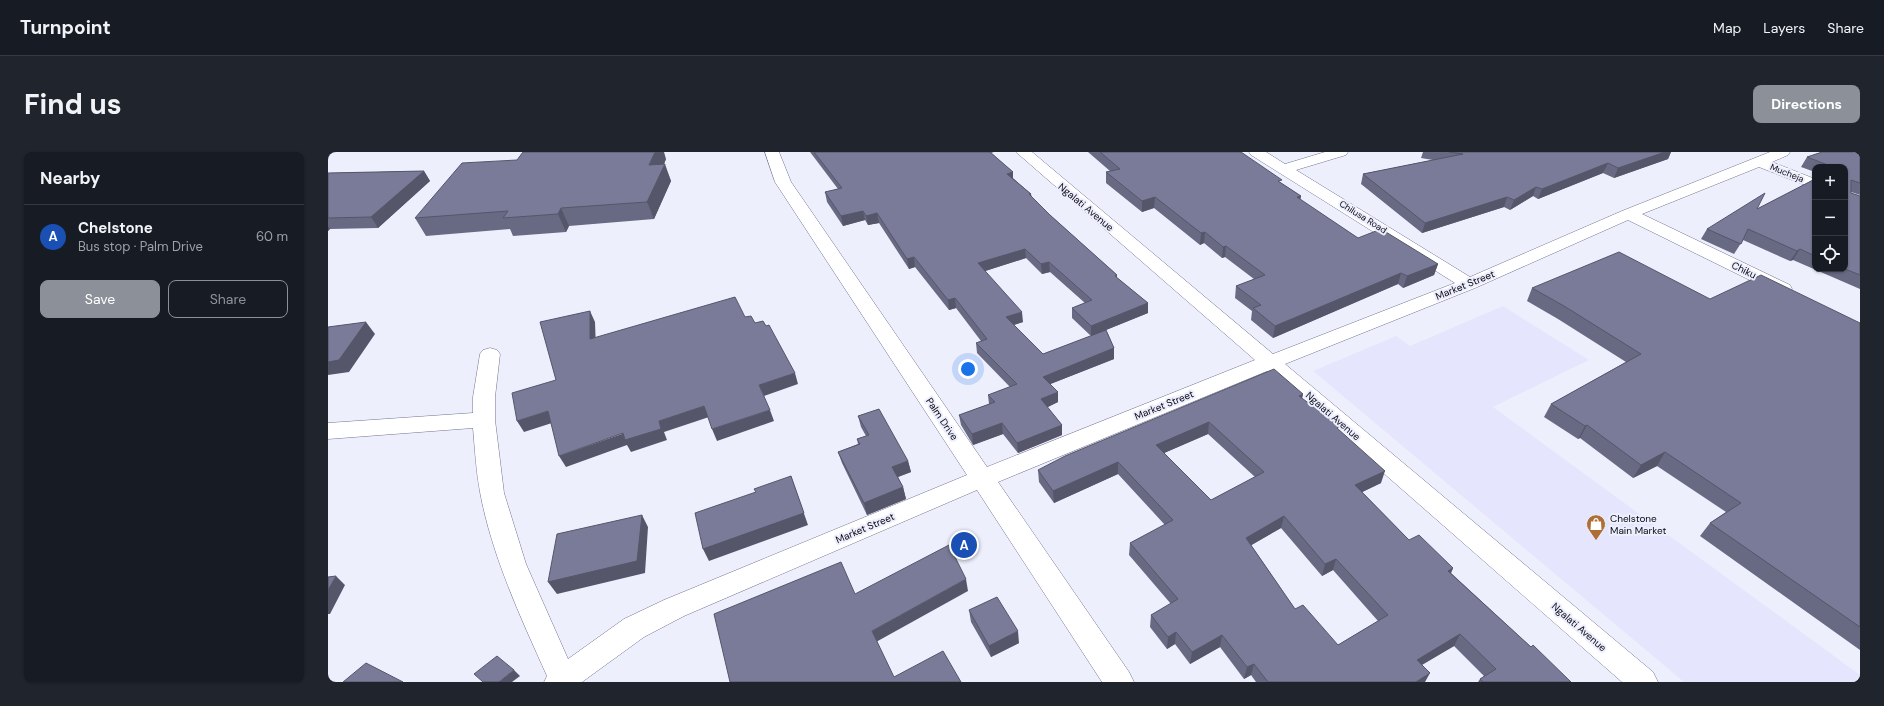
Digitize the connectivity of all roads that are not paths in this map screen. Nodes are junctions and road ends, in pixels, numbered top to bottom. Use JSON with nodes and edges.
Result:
{"nodes":[{"id":1,"x":772,"y":152,"type":"edge"},
{"id":2,"x":1023,"y":152,"type":"edge"},
{"id":3,"x":1256,"y":152,"type":"edge"},
{"id":4,"x":1341,"y":152,"type":"edge"},
{"id":5,"x":1783,"y":152,"type":"edge"},
{"id":6,"x":1759,"y":162,"type":"junction"},
{"id":7,"x":1284,"y":169,"type":"junction"},
{"id":8,"x":1812,"y":183,"type":"edge"},
{"id":9,"x":1628,"y":214,"type":"junction"},
{"id":10,"x":1469,"y":284,"type":"junction"},
{"id":11,"x":1797,"y":296,"type":"edge"},
{"id":12,"x":490,"y":354,"type":"dead end"},
{"id":13,"x":1270,"y":362,"type":"junction"},
{"id":14,"x":484,"y":420,"type":"junction"},
{"id":15,"x":328,"y":431,"type":"edge"},
{"id":16,"x":981,"y":479,"type":"junction"},
{"id":17,"x":561,"y":680,"type":"edge"},
{"id":18,"x":1119,"y":682,"type":"edge"},
{"id":19,"x":1643,"y":682,"type":"edge"}],
"edges":[{"from":1,"to":16,"type":"street","name":"Palm Drive"},
{"from":2,"to":13,"type":"street","name":"Ngalati Avenue"},
{"from":3,"to":7,"type":"street","name":"Chilusa Road"},
{"from":4,"to":7,"type":"street"},
{"from":5,"to":6,"type":"street","name":"Market Street"},
{"from":6,"to":8,"type":"street","name":"Mucheja"},
{"from":6,"to":9,"type":"street","name":"Market Street"},
{"from":7,"to":10,"type":"street","name":"Chilusa Road"},
{"from":9,"to":10,"type":"street","name":"Market Street"},
{"from":9,"to":11,"type":"street","name":"Chiku"},
{"from":10,"to":13,"type":"street","name":"Market Street"},
{"from":12,"to":14,"type":"street"},
{"from":13,"to":16,"type":"street","name":"Market Street"},
{"from":13,"to":19,"type":"street","name":"Ngalati Avenue"},
{"from":14,"to":15,"type":"street"},
{"from":14,"to":17,"type":"street"},
{"from":16,"to":17,"type":"street","name":"Market Street"},
{"from":16,"to":18,"type":"street","name":"Palm Drive"}]}
